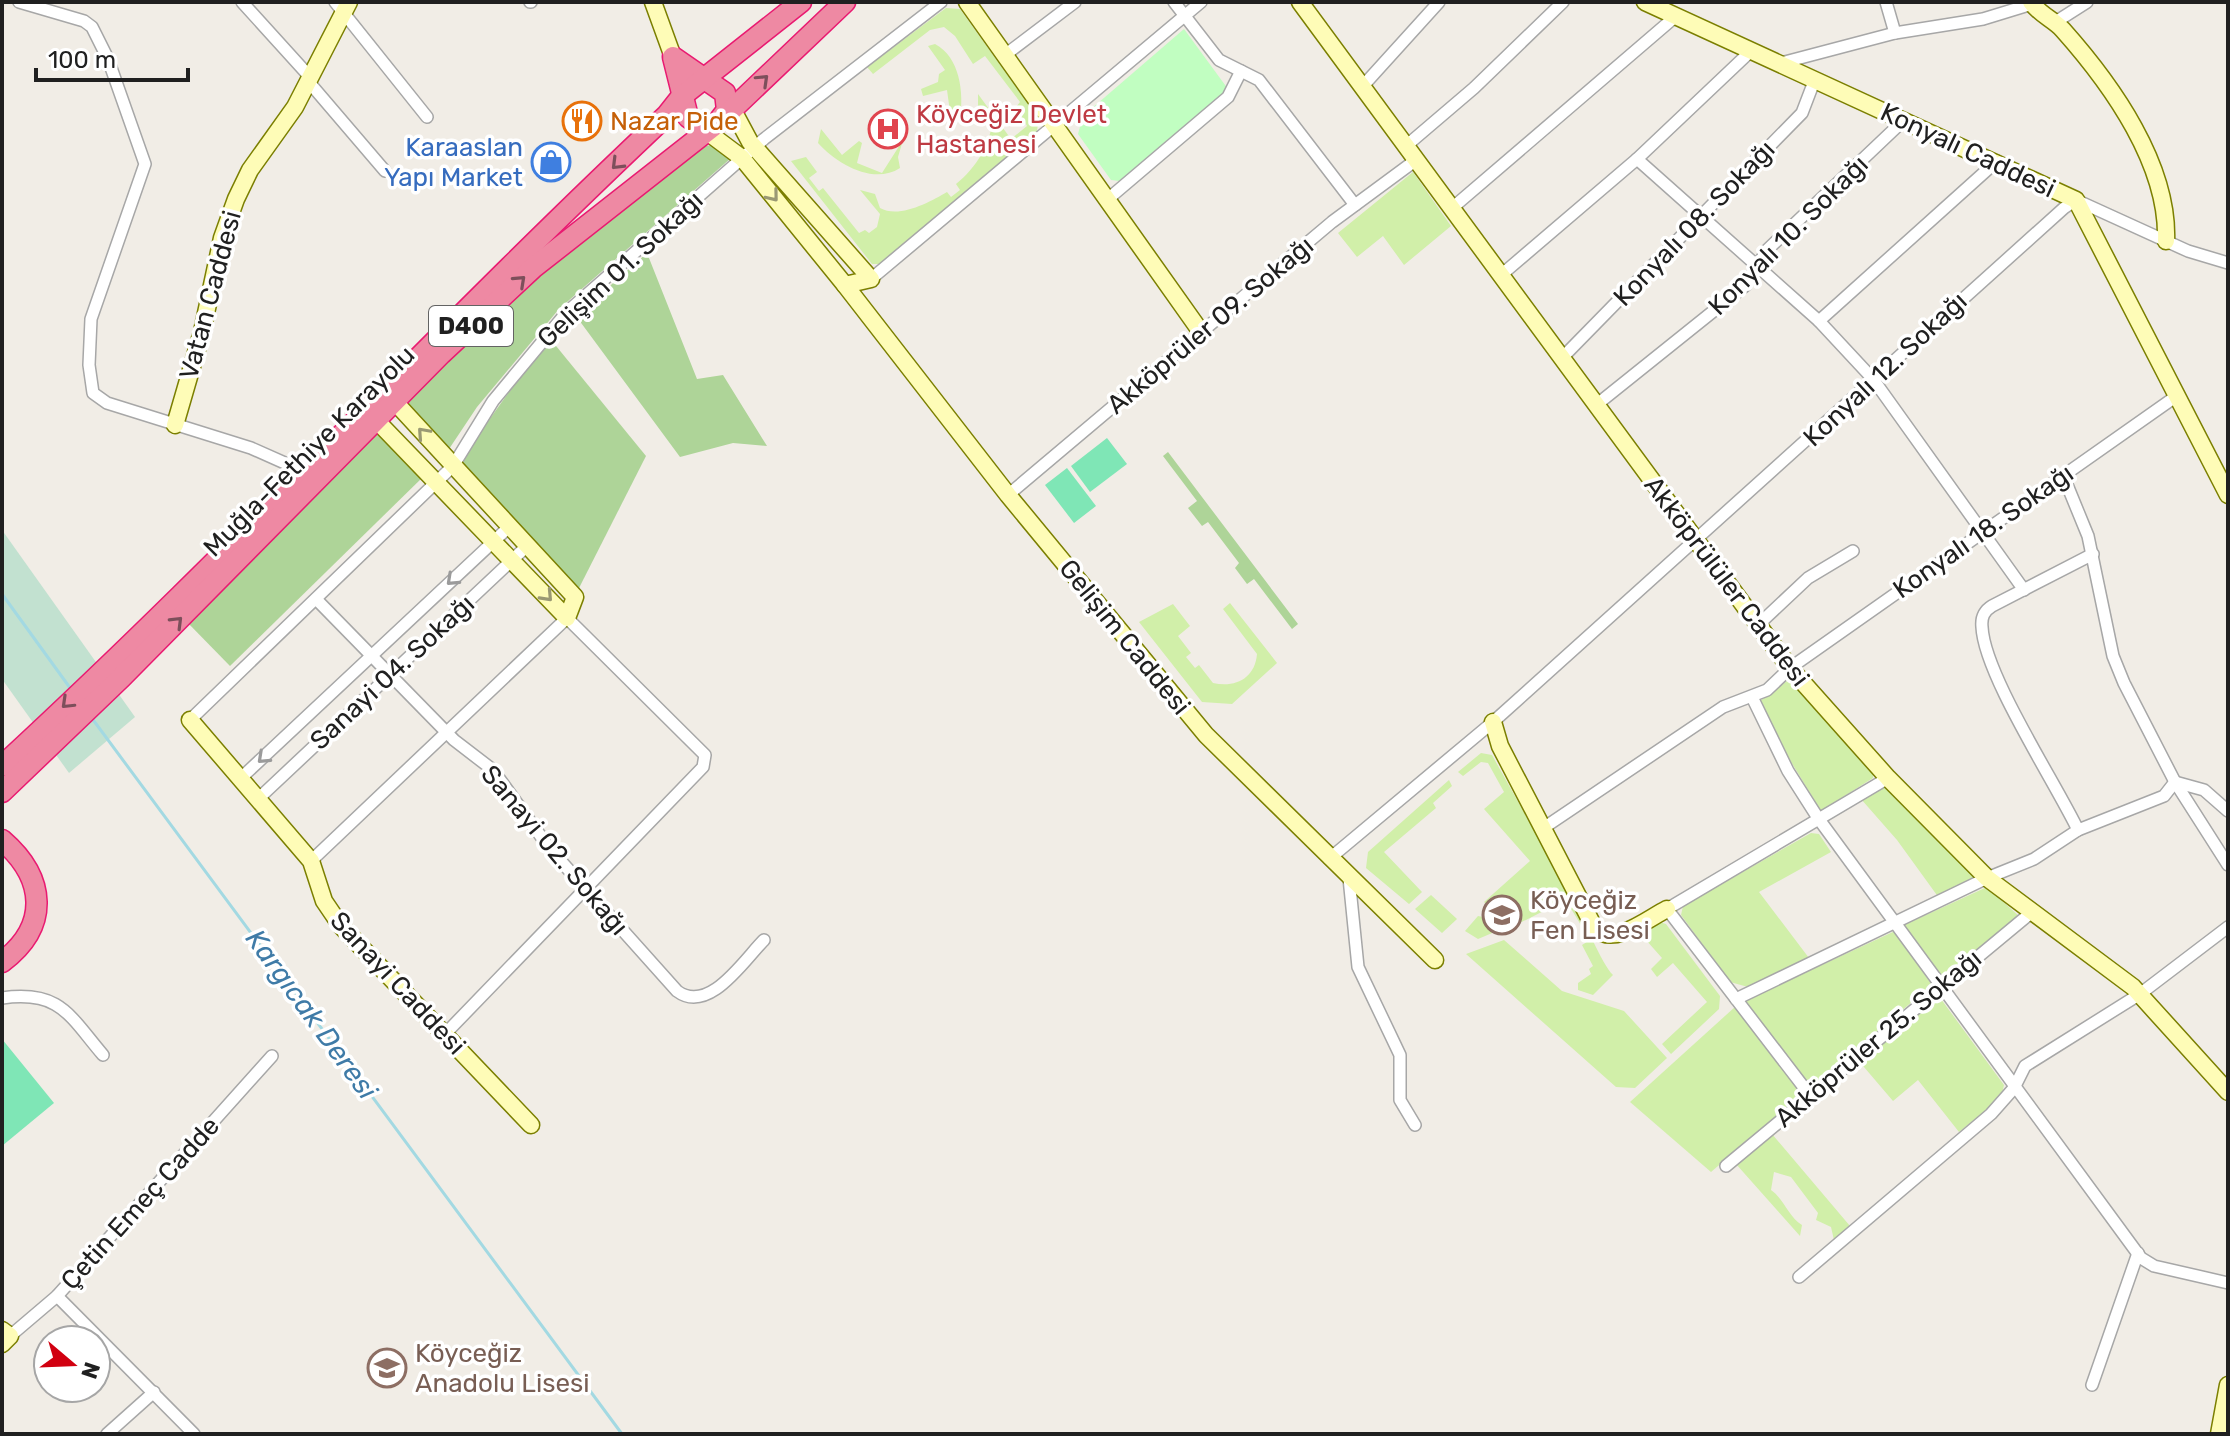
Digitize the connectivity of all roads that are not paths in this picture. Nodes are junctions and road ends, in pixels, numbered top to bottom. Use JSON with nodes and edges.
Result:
{"nodes":[{"id":1,"x":19,"y":2,"type":"edge"},
{"id":2,"x":242,"y":2,"type":"edge"},
{"id":3,"x":653,"y":2,"type":"edge"},
{"id":4,"x":801,"y":2,"type":"edge"},
{"id":5,"x":845,"y":2,"type":"edge"},
{"id":6,"x":941,"y":2,"type":"edge"},
{"id":7,"x":967,"y":2,"type":"edge"},
{"id":8,"x":1075,"y":2,"type":"edge"},
{"id":9,"x":1174,"y":2,"type":"edge"},
{"id":10,"x":1201,"y":2,"type":"edge"},
{"id":11,"x":1300,"y":2,"type":"edge"},
{"id":12,"x":1439,"y":2,"type":"edge"},
{"id":13,"x":1563,"y":2,"type":"edge"},
{"id":14,"x":1645,"y":2,"type":"edge"},
{"id":15,"x":1886,"y":2,"type":"edge"},
{"id":16,"x":2087,"y":2,"type":"edge"},
{"id":17,"x":2032,"y":3,"type":"edge"},
{"id":18,"x":343,"y":5,"type":"edge"},
{"id":19,"x":1185,"y":16,"type":"junction"},
{"id":20,"x":1676,"y":16,"type":"junction"},
{"id":21,"x":2054,"y":23,"type":"junction"},
{"id":22,"x":1895,"y":33,"type":"junction"},
{"id":23,"x":1752,"y":50,"type":"junction"},
{"id":24,"x":1005,"y":55,"type":"junction"},
{"id":25,"x":673,"y":57,"type":"junction"},
{"id":26,"x":1781,"y":63,"type":"junction"},
{"id":27,"x":1241,"y":71,"type":"junction"},
{"id":28,"x":309,"y":79,"type":"junction"},
{"id":29,"x":1815,"y":79,"type":"junction"},
{"id":30,"x":1362,"y":87,"type":"junction"},
{"id":31,"x":706,"y":104,"type":"junction"},
{"id":32,"x":427,"y":117,"type":"dead end"},
{"id":33,"x":1904,"y":120,"type":"junction"},
{"id":34,"x":1056,"y":126,"type":"junction"},
{"id":35,"x":748,"y":152,"type":"junction"},
{"id":36,"x":1411,"y":153,"type":"junction"},
{"id":37,"x":1637,"y":159,"type":"junction"},
{"id":38,"x":1997,"y":161,"type":"junction"},
{"id":39,"x":385,"y":171,"type":"dead end"},
{"id":40,"x":1108,"y":199,"type":"junction"},
{"id":41,"x":2076,"y":200,"type":"junction"},
{"id":42,"x":1355,"y":205,"type":"junction"},
{"id":43,"x":1451,"y":209,"type":"junction"},
{"id":44,"x":1702,"y":216,"type":"junction"},
{"id":45,"x":2166,"y":241,"type":"junction"},
{"id":46,"x":2228,"y":263,"type":"edge"},
{"id":47,"x":1757,"y":265,"type":"junction"},
{"id":48,"x":1500,"y":276,"type":"junction"},
{"id":49,"x":871,"y":279,"type":"junction"},
{"id":50,"x":845,"y":285,"type":"junction"},
{"id":51,"x":1819,"y":321,"type":"junction"},
{"id":52,"x":1201,"y":332,"type":"junction"},
{"id":53,"x":1561,"y":359,"type":"junction"},
{"id":54,"x":1873,"y":379,"type":"junction"},
{"id":55,"x":2178,"y":395,"type":"junction"},
{"id":56,"x":394,"y":401,"type":"junction"},
{"id":57,"x":1595,"y":406,"type":"junction"},
{"id":58,"x":376,"y":420,"type":"junction"},
{"id":59,"x":175,"y":425,"type":"junction"},
{"id":60,"x":453,"y":466,"type":"junction"},
{"id":61,"x":305,"y":472,"type":"junction"},
{"id":62,"x":2063,"y":475,"type":"junction"},
{"id":63,"x":438,"y":481,"type":"junction"},
{"id":64,"x":1008,"y":495,"type":"junction"},
{"id":65,"x":2228,"y":495,"type":"edge"},
{"id":66,"x":509,"y":527,"type":"junction"},
{"id":67,"x":1982,"y":531,"type":"junction"},
{"id":68,"x":1696,"y":540,"type":"junction"},
{"id":69,"x":494,"y":541,"type":"junction"},
{"id":70,"x":527,"y":546,"type":"junction"},
{"id":71,"x":1853,"y":551,"type":"dead end"},
{"id":72,"x":2093,"y":554,"type":"junction"},
{"id":73,"x":512,"y":560,"type":"junction"},
{"id":74,"x":2024,"y":590,"type":"junction"},
{"id":75,"x":316,"y":599,"type":"junction"},
{"id":76,"x":567,"y":618,"type":"junction"},
{"id":77,"x":1758,"y":625,"type":"junction"},
{"id":78,"x":371,"y":657,"type":"junction"},
{"id":79,"x":1790,"y":668,"type":"junction"},
{"id":80,"x":117,"y":669,"type":"junction"},
{"id":81,"x":388,"y":676,"type":"junction"},
{"id":82,"x":1752,"y":697,"type":"junction"},
{"id":83,"x":190,"y":720,"type":"joint"},
{"id":84,"x":1493,"y":722,"type":"junction"},
{"id":85,"x":446,"y":732,"type":"junction"},
{"id":86,"x":15,"y":757,"type":"edge"},
{"id":87,"x":241,"y":778,"type":"junction"},
{"id":88,"x":1888,"y":778,"type":"junction"},
{"id":89,"x":2175,"y":782,"type":"junction"},
{"id":90,"x":2,"y":792,"type":"edge"},
{"id":91,"x":258,"y":799,"type":"junction"},
{"id":92,"x":2228,"y":811,"type":"edge"},
{"id":93,"x":1818,"y":818,"type":"junction"},
{"id":94,"x":1542,"y":829,"type":"junction"},
{"id":95,"x":2078,"y":830,"type":"junction"},
{"id":96,"x":2,"y":840,"type":"edge"},
{"id":97,"x":1329,"y":859,"type":"junction"},
{"id":98,"x":311,"y":861,"type":"junction"},
{"id":99,"x":2228,"y":865,"type":"edge"},
{"id":100,"x":1349,"y":878,"type":"junction"},
{"id":101,"x":1987,"y":878,"type":"junction"},
{"id":102,"x":585,"y":890,"type":"junction"},
{"id":103,"x":1667,"y":909,"type":"junction"},
{"id":104,"x":2032,"y":912,"type":"junction"},
{"id":105,"x":1895,"y":923,"type":"junction"},
{"id":106,"x":2228,"y":927,"type":"edge"},
{"id":107,"x":764,"y":940,"type":"dead end"},
{"id":108,"x":1435,"y":960,"type":"dead end"},
{"id":109,"x":2,"y":962,"type":"edge"},
{"id":110,"x":1941,"y":985,"type":"junction"},
{"id":111,"x":2140,"y":994,"type":"junction"},
{"id":112,"x":2,"y":998,"type":"edge"},
{"id":113,"x":1736,"y":999,"type":"junction"},
{"id":114,"x":446,"y":1033,"type":"junction"},
{"id":115,"x":103,"y":1055,"type":"dead end"},
{"id":116,"x":272,"y":1056,"type":"dead end"},
{"id":117,"x":2014,"y":1088,"type":"junction"},
{"id":118,"x":2228,"y":1092,"type":"edge"},
{"id":119,"x":1809,"y":1094,"type":"junction"},
{"id":120,"x":531,"y":1125,"type":"dead end"},
{"id":121,"x":1415,"y":1125,"type":"dead end"},
{"id":122,"x":1726,"y":1166,"type":"dead end"},
{"id":123,"x":2138,"y":1253,"type":"junction"},
{"id":124,"x":1799,"y":1277,"type":"dead end"},
{"id":125,"x":2228,"y":1283,"type":"edge"},
{"id":126,"x":57,"y":1296,"type":"junction"},
{"id":127,"x":5,"y":1337,"type":"edge"},
{"id":128,"x":2092,"y":1385,"type":"dead end"},
{"id":129,"x":2228,"y":1385,"type":"edge"},
{"id":130,"x":154,"y":1392,"type":"junction"},
{"id":131,"x":107,"y":1434,"type":"edge"},
{"id":132,"x":194,"y":1434,"type":"edge"},
{"id":133,"x":2219,"y":1434,"type":"edge"}],
"edges":[{"from":1,"to":59,"type":"street"},
{"from":2,"to":28,"type":"street"},
{"from":3,"to":25,"type":"street"},
{"from":4,"to":31,"type":"highway","name":"Muğla-Fethiye Karayolu","number":"D400"},
{"from":31,"to":5,"type":"highway","name":"Muğla-Fethiye Karayolu","number":"D400","one_way":true},
{"from":6,"to":35,"type":"street","name":"Gelişim 01. Sokağı"},
{"from":7,"to":24,"type":"street"},
{"from":8,"to":24,"type":"street"},
{"from":9,"to":19,"type":"street"},
{"from":10,"to":19,"type":"street"},
{"from":11,"to":30,"type":"street","name":"Akköprülüler Caddesi"},
{"from":12,"to":30,"type":"street"},
{"from":13,"to":36,"type":"street","name":"Akköprüler 09. Sokağı"},
{"from":14,"to":20,"type":"street","name":"Konyalı Caddesi"},
{"from":15,"to":22,"type":"street"},
{"from":16,"to":21,"type":"street"},
{"from":17,"to":21,"type":"street"},
{"from":17,"to":22,"type":"street"},
{"from":18,"to":28,"type":"street","name":"Vatan Caddesi"},
{"from":18,"to":32,"type":"street"},
{"from":19,"to":27,"type":"street"},
{"from":19,"to":34,"type":"street"},
{"from":20,"to":23,"type":"street","name":"Konyalı Caddesi"},
{"from":20,"to":43,"type":"street"},
{"from":21,"to":45,"type":"street"},
{"from":22,"to":26,"type":"street"},
{"from":23,"to":26,"type":"street","name":"Konyalı Caddesi"},
{"from":23,"to":37,"type":"street"},
{"from":24,"to":34,"type":"street"},
{"from":25,"to":31,"type":"highway"},
{"from":25,"to":31,"type":"highway"},
{"from":26,"to":29,"type":"street","name":"Konyalı Caddesi"},
{"from":27,"to":40,"type":"street"},
{"from":27,"to":42,"type":"street"},
{"from":28,"to":39,"type":"street"},
{"from":28,"to":59,"type":"street","name":"Vatan Caddesi"},
{"from":29,"to":33,"type":"street","name":"Konyalı Caddesi"},
{"from":29,"to":44,"type":"street","name":"Konyalı 08. Sokağı"},
{"from":30,"to":36,"type":"street","name":"Akköprülüler Caddesi"},
{"from":31,"to":35,"type":"street","name":"Gelişim Caddesi"},
{"from":31,"to":35,"type":"street","name":"Gelişim Caddesi"},
{"from":56,"to":31,"type":"highway","name":"Muğla-Fethiye Karayolu","number":"D400","one_way":true},
{"from":31,"to":61,"type":"highway","name":"Muğla-Fethiye Karayolu","number":"D400","one_way":true},
{"from":33,"to":38,"type":"street","name":"Konyalı Caddesi"},
{"from":33,"to":47,"type":"street","name":"Konyalı 10. Sokağı"},
{"from":34,"to":40,"type":"street"},
{"from":34,"to":49,"type":"street"},
{"from":35,"to":49,"type":"street","name":"Gelişim Caddesi"},
{"from":35,"to":50,"type":"street","name":"Gelişim Caddesi","one_way":true},
{"from":35,"to":60,"type":"street","name":"Gelişim 01. Sokağı"},
{"from":36,"to":42,"type":"street","name":"Akköprüler 09. Sokağı"},
{"from":36,"to":43,"type":"street","name":"Akköprülüler Caddesi"},
{"from":37,"to":44,"type":"street"},
{"from":37,"to":48,"type":"street"},
{"from":38,"to":41,"type":"street","name":"Konyalı Caddesi"},
{"from":38,"to":51,"type":"street"},
{"from":40,"to":52,"type":"street"},
{"from":41,"to":45,"type":"street"},
{"from":41,"to":54,"type":"street","name":"Konyalı 12. Sokağı"},
{"from":41,"to":55,"type":"street","name":"Konyalı Caddesi"},
{"from":42,"to":52,"type":"street","name":"Akköprüler 09. Sokağı"},
{"from":43,"to":48,"type":"street","name":"Akköprülüler Caddesi"},
{"from":44,"to":47,"type":"street"},
{"from":44,"to":53,"type":"street","name":"Konyalı 08. Sokağı"},
{"from":45,"to":46,"type":"street"},
{"from":47,"to":51,"type":"street"},
{"from":47,"to":57,"type":"street","name":"Konyalı 10. Sokağı"},
{"from":48,"to":53,"type":"street","name":"Akköprülüler Caddesi"},
{"from":49,"to":50,"type":"street"},
{"from":50,"to":64,"type":"street","name":"Gelişim Caddesi"},
{"from":51,"to":54,"type":"street"},
{"from":52,"to":64,"type":"street","name":"Akköprüler 09. Sokağı"},
{"from":53,"to":57,"type":"street","name":"Akköprülüler Caddesi"},
{"from":54,"to":67,"type":"street"},
{"from":54,"to":68,"type":"street","name":"Konyalı 12. Sokağı"},
{"from":55,"to":62,"type":"street","name":"Konyalı 18. Sokağı"},
{"from":55,"to":65,"type":"street","name":"Konyalı Caddesi"},
{"from":56,"to":58,"type":"highway","name":"Muğla-Fethiye Karayolu","number":"D400"},
{"from":60,"to":56,"type":"street","one_way":true},
{"from":57,"to":68,"type":"street","name":"Akköprülüler Caddesi"},
{"from":58,"to":63,"type":"street"},
{"from":80,"to":58,"type":"highway","name":"Muğla-Fethiye Karayolu","number":"D400","one_way":true},
{"from":59,"to":61,"type":"street"},
{"from":60,"to":63,"type":"street","name":"Gelişim 01. Sokağı"},
{"from":60,"to":66,"type":"street"},
{"from":61,"to":80,"type":"highway","name":"Muğla-Fethiye Karayolu","number":"D400"},
{"from":62,"to":67,"type":"street","name":"Konyalı 18. Sokağı"},
{"from":62,"to":72,"type":"street"},
{"from":63,"to":69,"type":"street"},
{"from":63,"to":75,"type":"street","name":"Gelişim 01. Sokağı"},
{"from":64,"to":97,"type":"street","name":"Gelişim Caddesi"},
{"from":66,"to":69,"type":"street"},
{"from":66,"to":70,"type":"street"},
{"from":67,"to":74,"type":"street"},
{"from":67,"to":79,"type":"street","name":"Konyalı 18. Sokağı"},
{"from":68,"to":77,"type":"street","name":"Akköprülüler Caddesi"},
{"from":68,"to":84,"type":"street","name":"Konyalı 12. Sokağı"},
{"from":69,"to":73,"type":"street"},
{"from":69,"to":78,"type":"street","one_way":true},
{"from":70,"to":73,"type":"street","name":"Sanayi 04. Sokağı"},
{"from":70,"to":76,"type":"street"},
{"from":71,"to":77,"type":"street"},
{"from":72,"to":74,"type":"street"},
{"from":72,"to":89,"type":"street"},
{"from":73,"to":76,"type":"street","one_way":true},
{"from":73,"to":81,"type":"street","name":"Sanayi 04. Sokağı"},
{"from":74,"to":95,"type":"street"},
{"from":75,"to":78,"type":"street","name":"Sanayi 02. Sokağı"},
{"from":75,"to":83,"type":"street","name":"Gelişim 01. Sokağı"},
{"from":76,"to":85,"type":"street"},
{"from":76,"to":102,"type":"street"},
{"from":77,"to":79,"type":"street","name":"Akköprülüler Caddesi"},
{"from":78,"to":81,"type":"street","name":"Sanayi 02. Sokağı"},
{"from":78,"to":87,"type":"street","one_way":true},
{"from":79,"to":82,"type":"street","name":"Konyalı 18. Sokağı"},
{"from":79,"to":88,"type":"street","name":"Akköprülüler Caddesi"},
{"from":80,"to":86,"type":"highway","name":"Muğla-Fethiye Karayolu","number":"D400"},
{"from":81,"to":85,"type":"street","name":"Sanayi 02. Sokağı"},
{"from":81,"to":91,"type":"street","name":"Sanayi 04. Sokağı"},
{"from":82,"to":93,"type":"street"},
{"from":82,"to":94,"type":"street","name":"Konyalı 18. Sokağı"},
{"from":83,"to":87,"type":"street","name":"Sanayi Caddesi"},
{"from":84,"to":94,"type":"street"},
{"from":84,"to":97,"type":"street","name":"Konyalı 12. Sokağı"},
{"from":85,"to":98,"type":"street"},
{"from":85,"to":102,"type":"street","name":"Sanayi 02. Sokağı"},
{"from":86,"to":90,"type":"highway","name":"Muğla-Fethiye Karayolu","number":"D400"},
{"from":87,"to":91,"type":"street","name":"Sanayi Caddesi"},
{"from":88,"to":93,"type":"street"},
{"from":88,"to":101,"type":"street","name":"Akköprülüler Caddesi"},
{"from":89,"to":92,"type":"street"},
{"from":89,"to":95,"type":"street"},
{"from":89,"to":99,"type":"street"},
{"from":91,"to":98,"type":"street","name":"Sanayi Caddesi"},
{"from":93,"to":103,"type":"street"},
{"from":93,"to":105,"type":"street"},
{"from":94,"to":103,"type":"street"},
{"from":95,"to":101,"type":"street"},
{"from":96,"to":109,"type":"highway"},
{"from":97,"to":100,"type":"street","name":"Gelişim Caddesi"},
{"from":98,"to":114,"type":"street","name":"Sanayi Caddesi"},
{"from":100,"to":108,"type":"street","name":"Gelişim Caddesi"},
{"from":100,"to":121,"type":"street"},
{"from":101,"to":104,"type":"street","name":"Akköprülüler Caddesi"},
{"from":101,"to":105,"type":"street"},
{"from":102,"to":107,"type":"street","name":"Sanayi 02. Sokağı"},
{"from":102,"to":114,"type":"street"},
{"from":103,"to":113,"type":"street"},
{"from":104,"to":110,"type":"street","name":"Akköprüler 25. Sokağı"},
{"from":104,"to":111,"type":"street","name":"Akköprülüler Caddesi"},
{"from":105,"to":110,"type":"street"},
{"from":105,"to":113,"type":"street"},
{"from":106,"to":111,"type":"street"},
{"from":110,"to":117,"type":"street"},
{"from":110,"to":119,"type":"street","name":"Akköprüler 25. Sokağı"},
{"from":111,"to":117,"type":"street"},
{"from":111,"to":118,"type":"street","name":"Akköprülüler Caddesi"},
{"from":112,"to":115,"type":"street"},
{"from":113,"to":119,"type":"street"},
{"from":114,"to":120,"type":"street","name":"Sanayi Caddesi"},
{"from":116,"to":126,"type":"street","name":"Çetin Emeç Cadde"},
{"from":117,"to":123,"type":"street"},
{"from":117,"to":124,"type":"street"},
{"from":119,"to":122,"type":"street","name":"Akköprüler 25. Sokağı"},
{"from":123,"to":125,"type":"street"},
{"from":123,"to":128,"type":"street"},
{"from":126,"to":127,"type":"street","name":"Çetin Emeç Cadde"},
{"from":126,"to":130,"type":"street"},
{"from":129,"to":133,"type":"street"},
{"from":130,"to":131,"type":"street"},
{"from":130,"to":132,"type":"street"}]}
